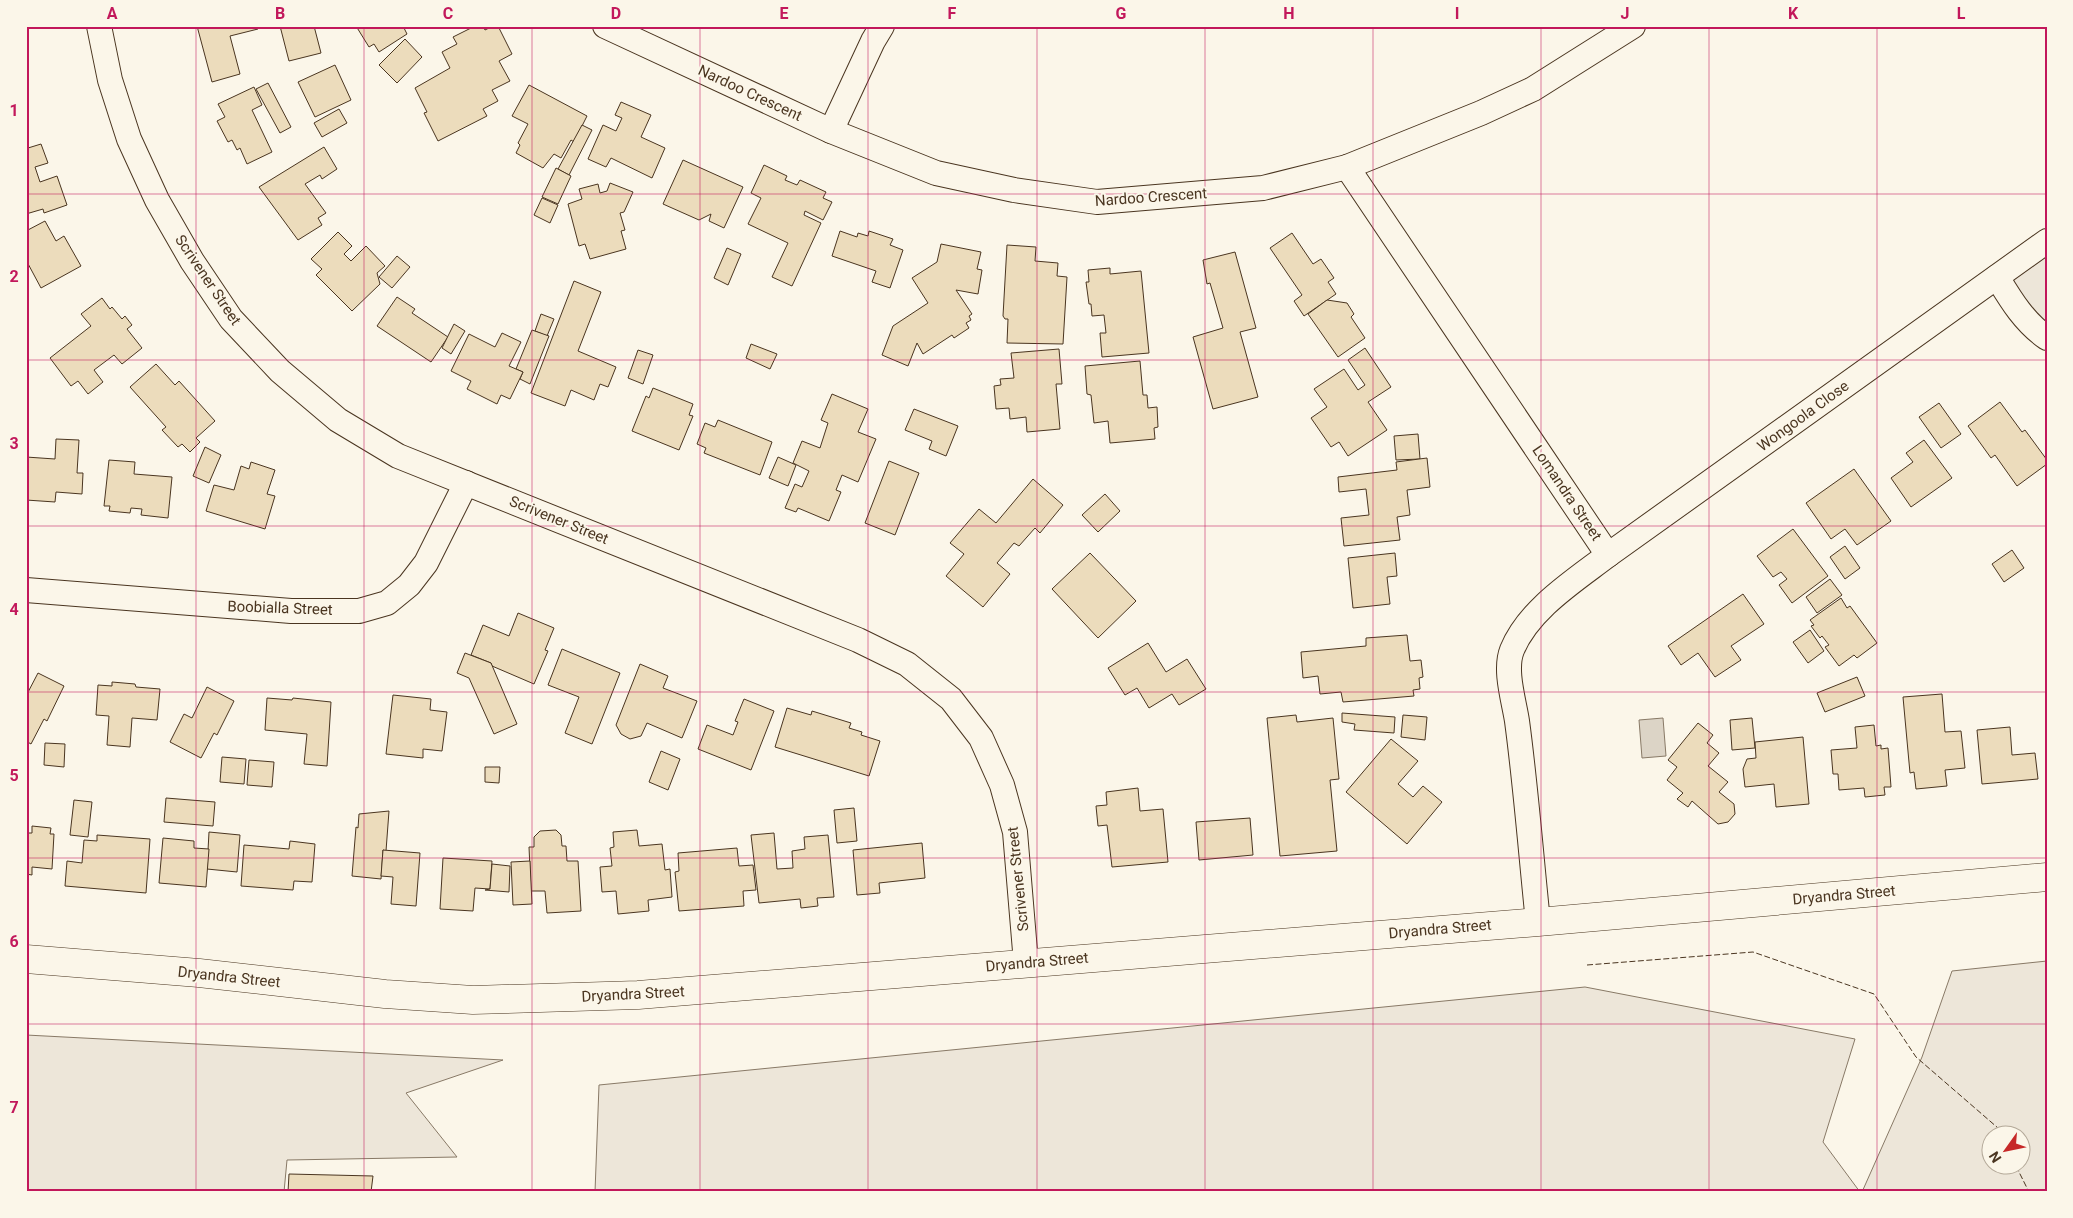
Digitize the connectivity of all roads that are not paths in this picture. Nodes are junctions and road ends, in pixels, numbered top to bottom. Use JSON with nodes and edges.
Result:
{"nodes":[{"id":1,"x":99,"y":26,"type":"edge"},
{"id":2,"x":605,"y":26,"type":"edge"},
{"id":3,"x":882,"y":26,"type":"edge"},
{"id":4,"x":1633,"y":26,"type":"edge"},
{"id":5,"x":831,"y":131,"type":"junction"},
{"id":6,"x":1347,"y":167,"type":"junction"},
{"id":7,"x":2047,"y":241,"type":"edge"},
{"id":8,"x":1997,"y":277,"type":"junction"},
{"id":9,"x":2047,"y":338,"type":"edge"},
{"id":10,"x":466,"y":483,"type":"junction"},
{"id":11,"x":1608,"y":555,"type":"junction"},
{"id":12,"x":26,"y":590,"type":"edge"},
{"id":13,"x":2047,"y":877,"type":"edge"},
{"id":14,"x":1538,"y":922,"type":"junction"},
{"id":15,"x":26,"y":960,"type":"edge"},
{"id":16,"x":1026,"y":963,"type":"junction"}],
"edges":[{"from":1,"to":10,"type":"street","name":"Scrivener Street"},
{"from":2,"to":5,"type":"street","name":"Nardoo Crescent"},
{"from":3,"to":5,"type":"street"},
{"from":4,"to":6,"type":"street","name":"Nardoo Crescent"},
{"from":5,"to":6,"type":"street","name":"Nardoo Crescent"},
{"from":6,"to":11,"type":"street","name":"Lomandra Street"},
{"from":7,"to":8,"type":"street","name":"Wongoola Close"},
{"from":8,"to":9,"type":"street"},
{"from":8,"to":11,"type":"street","name":"Wongoola Close"},
{"from":10,"to":12,"type":"street","name":"Boobialla Street"},
{"from":10,"to":16,"type":"street","name":"Scrivener Street"},
{"from":11,"to":14,"type":"street","name":"Lomandra Street"},
{"from":13,"to":14,"type":"street","name":"Dryandra Street"},
{"from":14,"to":16,"type":"street","name":"Dryandra Street"},
{"from":15,"to":16,"type":"street","name":"Dryandra Street"}]}
